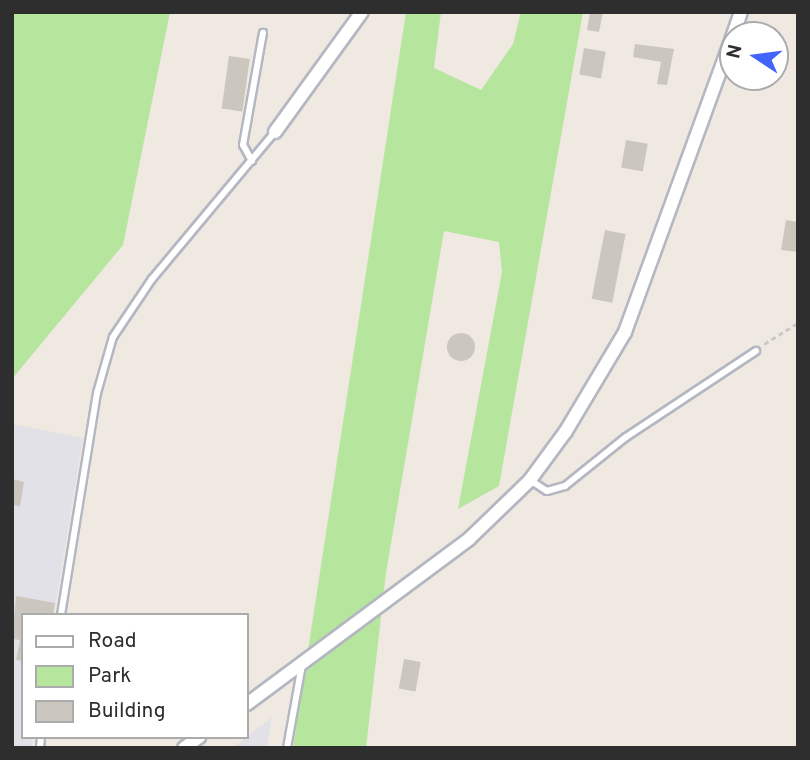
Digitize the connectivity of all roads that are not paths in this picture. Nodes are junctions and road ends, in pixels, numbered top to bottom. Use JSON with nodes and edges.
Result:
{"nodes":[{"id":1,"x":362,"y":12,"type":"edge"},
{"id":2,"x":263,"y":33,"type":"dead end"},
{"id":3,"x":719,"y":74,"type":"edge"},
{"id":4,"x":275,"y":132,"type":"joint"},
{"id":5,"x":252,"y":161,"type":"junction"},
{"id":6,"x":756,"y":351,"type":"road end"},
{"id":7,"x":530,"y":480,"type":"junction"},
{"id":8,"x":61,"y":613,"type":"edge"},
{"id":9,"x":302,"y":665,"type":"junction"},
{"id":10,"x":248,"y":703,"type":"edge"},
{"id":11,"x":287,"y":748,"type":"edge"}],
"edges":[{"from":1,"to":4,"type":"street"},
{"from":2,"to":5,"type":"lane"},
{"from":3,"to":7,"type":"street"},
{"from":4,"to":5,"type":"lane"},
{"from":5,"to":8,"type":"lane"},
{"from":6,"to":7,"type":"lane"},
{"from":7,"to":9,"type":"street"},
{"from":9,"to":10,"type":"street"},
{"from":9,"to":11,"type":"lane"}]}
